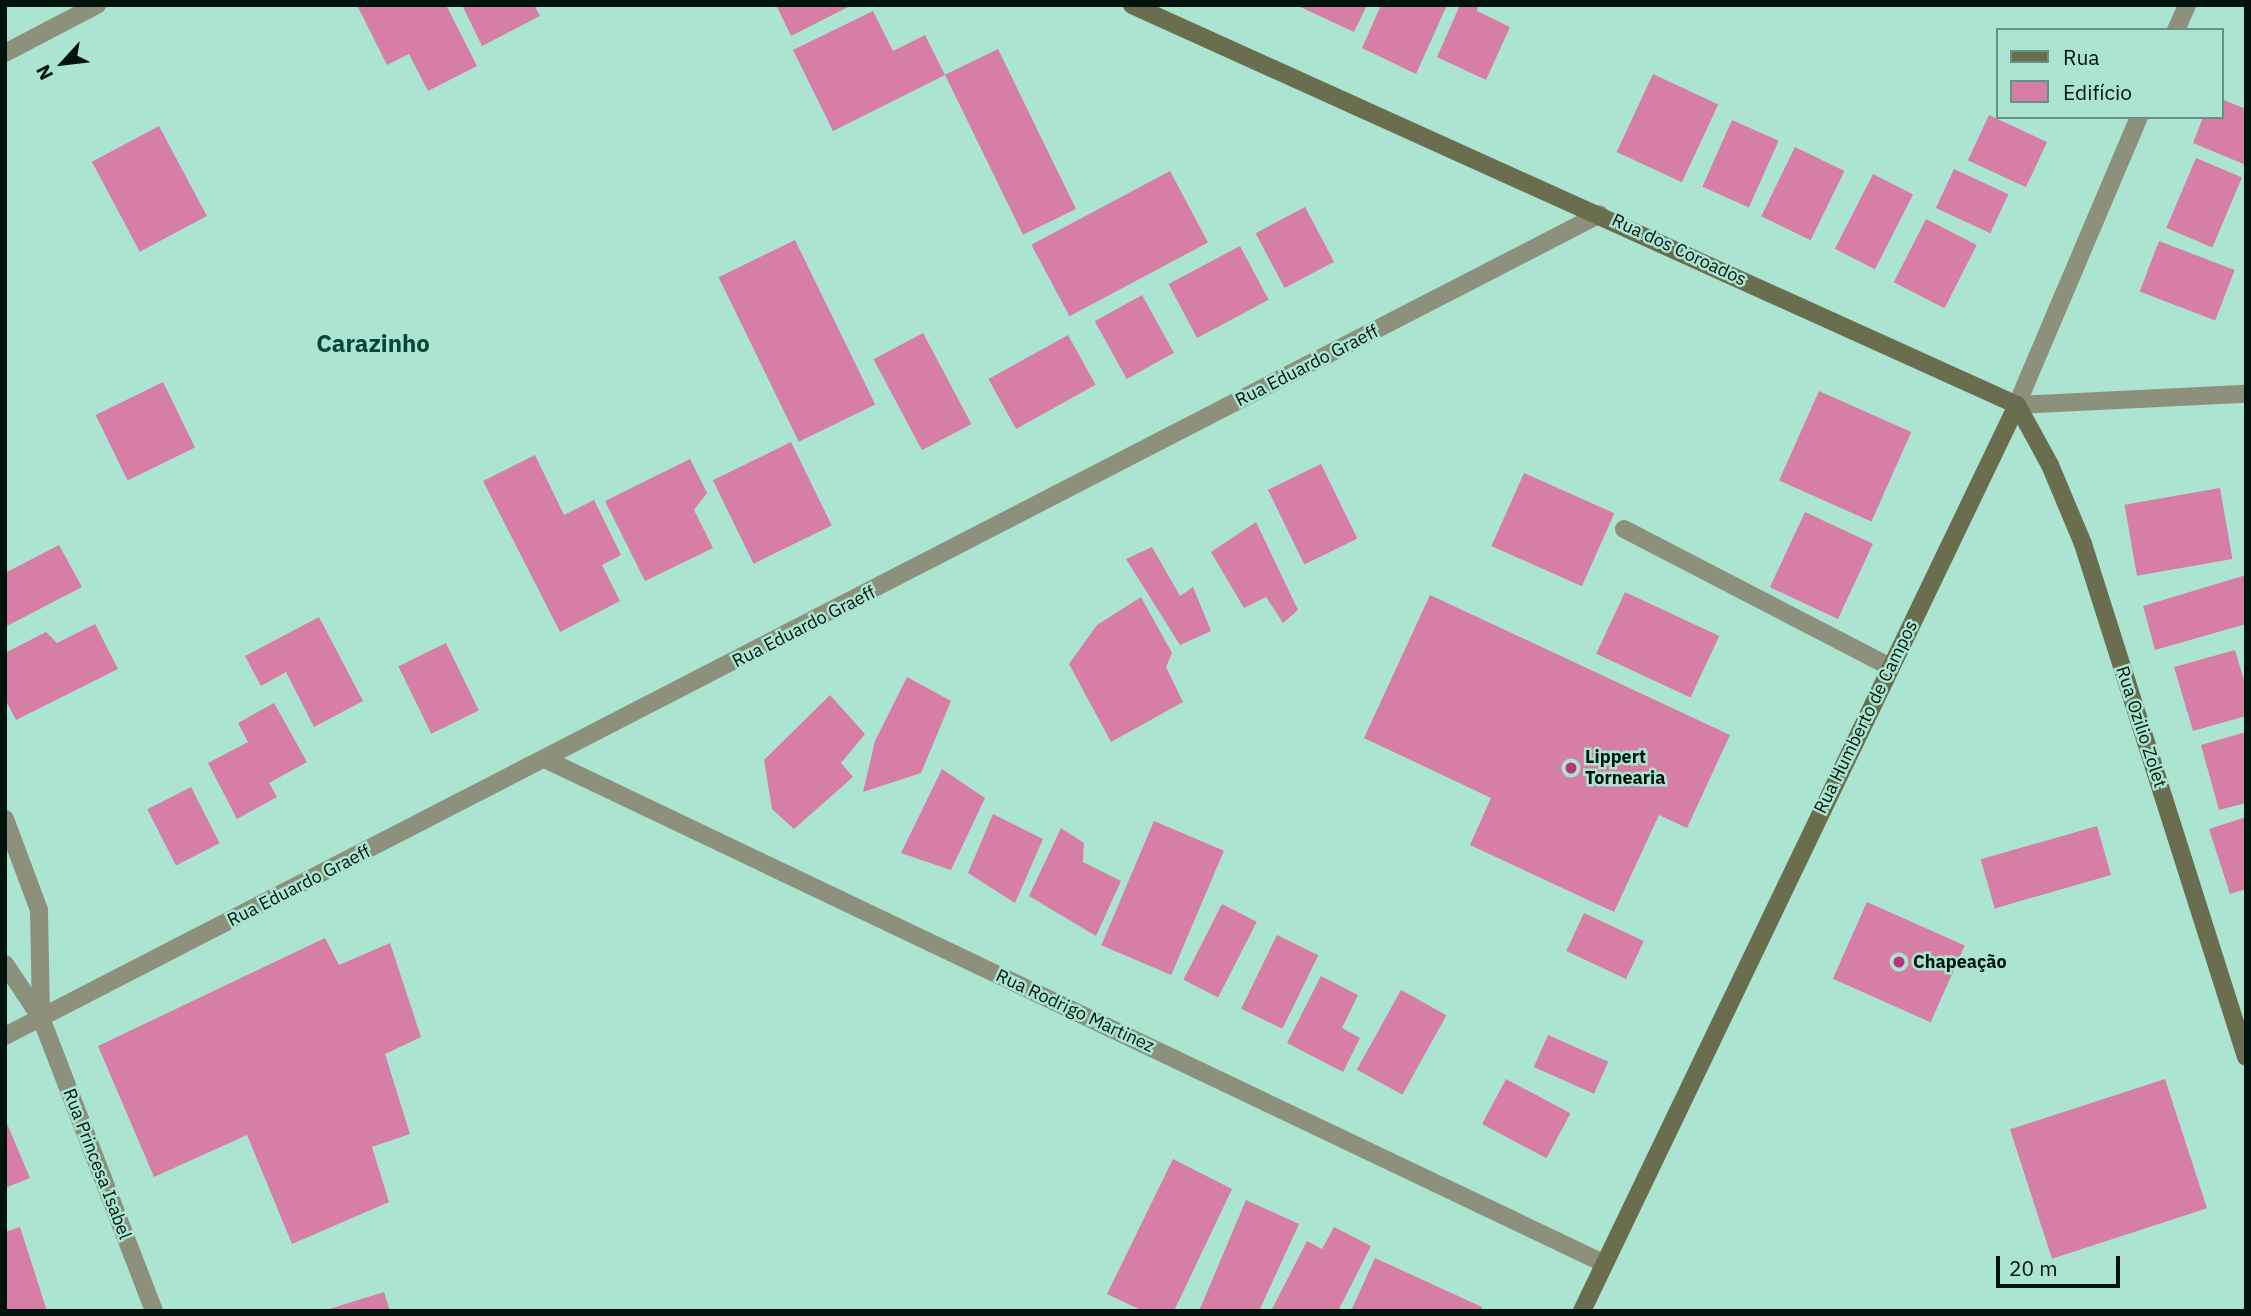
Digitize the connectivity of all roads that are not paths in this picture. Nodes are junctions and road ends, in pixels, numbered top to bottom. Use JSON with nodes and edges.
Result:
{"nodes":[{"id":1,"x":97,"y":5,"type":"edge"},
{"id":2,"x":1132,"y":5,"type":"edge"},
{"id":3,"x":2187,"y":5,"type":"edge"},
{"id":4,"x":2177,"y":28,"type":"edge"},
{"id":5,"x":5,"y":53,"type":"edge"},
{"id":6,"x":2138,"y":119,"type":"edge"},
{"id":7,"x":1600,"y":214,"type":"junction"},
{"id":8,"x":2246,"y":394,"type":"edge"},
{"id":9,"x":2017,"y":405,"type":"junction"},
{"id":10,"x":1624,"y":529,"type":"dead end"},
{"id":11,"x":1890,"y":667,"type":"junction"},
{"id":12,"x":547,"y":760,"type":"junction"},
{"id":13,"x":5,"y":819,"type":"edge"},
{"id":14,"x":5,"y":964,"type":"edge"},
{"id":15,"x":41,"y":1018,"type":"junction"},
{"id":16,"x":5,"y":1036,"type":"edge"},
{"id":17,"x":2246,"y":1057,"type":"edge"},
{"id":18,"x":1603,"y":1263,"type":"junction"},
{"id":19,"x":154,"y":1311,"type":"edge"},
{"id":20,"x":1583,"y":1311,"type":"edge"}],
"edges":[{"from":1,"to":5,"type":"street"},
{"from":2,"to":7,"type":"street","name":"Rua dos Coroados"},
{"from":3,"to":4,"type":"street"},
{"from":6,"to":9,"type":"street","name":"Rua Humberto de Campos"},
{"from":7,"to":9,"type":"street","name":"Rua dos Coroados"},
{"from":7,"to":12,"type":"street","name":"Rua Eduardo Graeff"},
{"from":8,"to":9,"type":"street","name":"Rua dos Coroados"},
{"from":9,"to":11,"type":"street","name":"Rua Humberto de Campos"},
{"from":9,"to":17,"type":"street","name":"Rua Ozilio Zolet"},
{"from":10,"to":11,"type":"street"},
{"from":11,"to":18,"type":"street","name":"Rua Humberto de Campos"},
{"from":12,"to":15,"type":"street","name":"Rua Eduardo Graeff"},
{"from":12,"to":18,"type":"street","name":"Rua Rodrigo Martinez"},
{"from":13,"to":15,"type":"street","name":"Rua Princesa Isabel"},
{"from":14,"to":15,"type":"street","name":"Rua Princesa Isabel"},
{"from":15,"to":16,"type":"street","name":"Rua Eduardo Graeff"},
{"from":15,"to":19,"type":"street","name":"Rua Princesa Isabel"},
{"from":18,"to":20,"type":"street","name":"Rua Humberto de Campos"}]}
